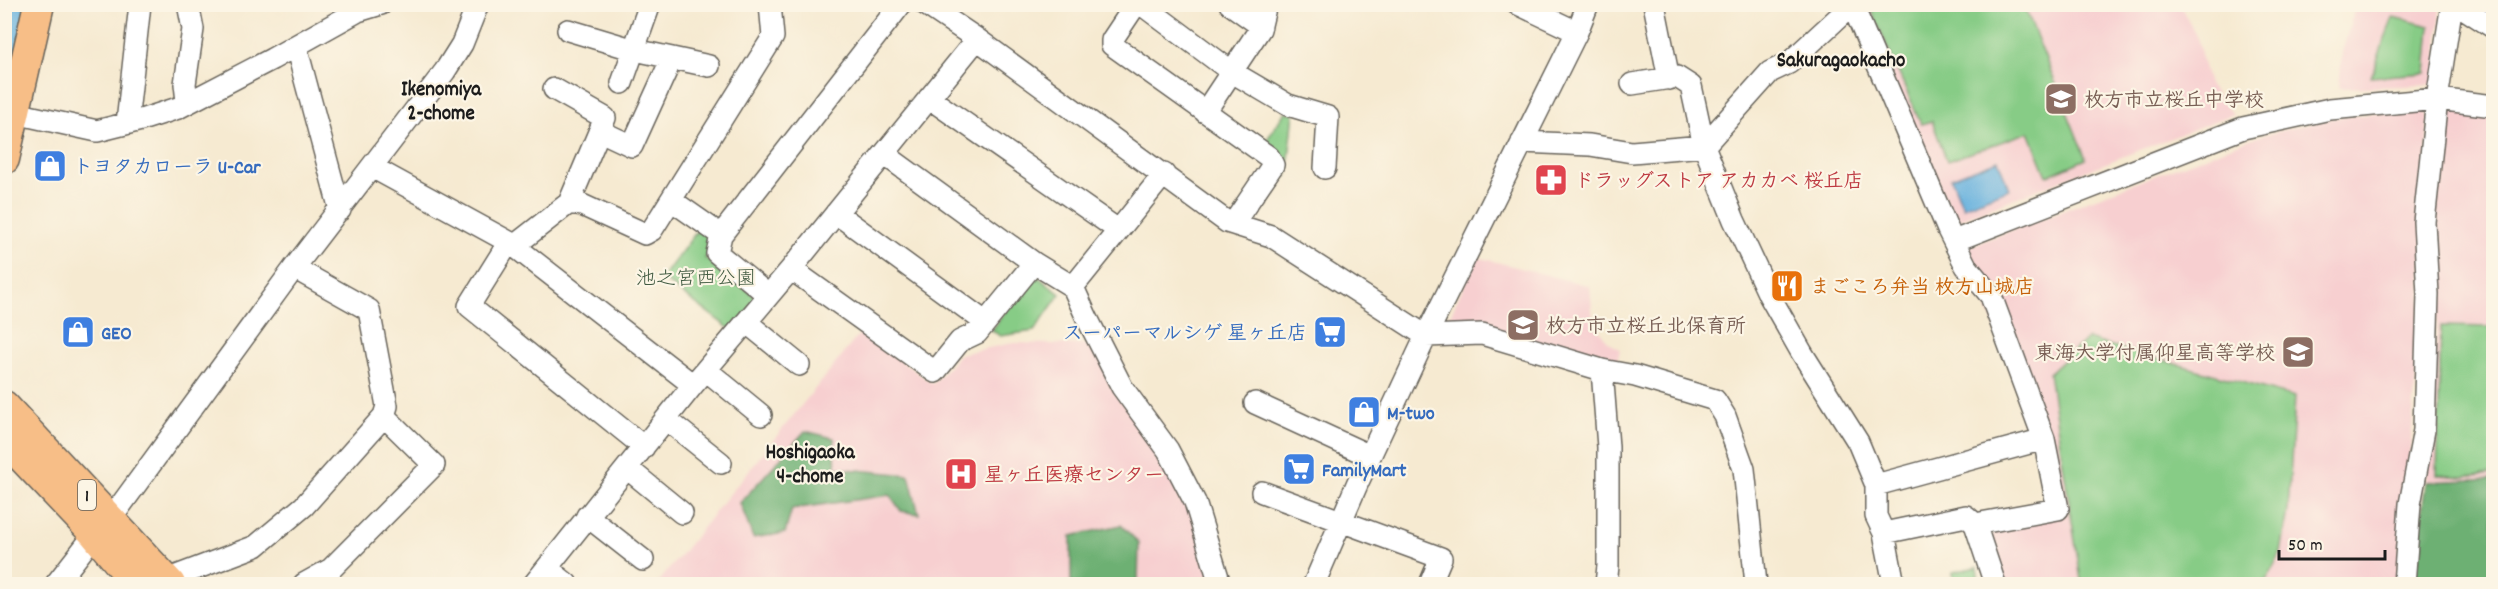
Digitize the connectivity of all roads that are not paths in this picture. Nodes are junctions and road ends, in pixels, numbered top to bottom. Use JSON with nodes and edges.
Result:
{"nodes":[{"id":1,"x":39,"y":4,"type":"edge"},
{"id":2,"x":140,"y":4,"type":"edge"},
{"id":3,"x":188,"y":4,"type":"edge"},
{"id":4,"x":381,"y":4,"type":"edge"},
{"id":5,"x":478,"y":4,"type":"edge"},
{"id":6,"x":650,"y":4,"type":"edge"},
{"id":7,"x":770,"y":4,"type":"edge"},
{"id":8,"x":901,"y":4,"type":"edge"},
{"id":9,"x":924,"y":4,"type":"edge"},
{"id":10,"x":1136,"y":4,"type":"edge"},
{"id":11,"x":1141,"y":4,"type":"edge"},
{"id":12,"x":1230,"y":4,"type":"edge"},
{"id":13,"x":1266,"y":4,"type":"edge"},
{"id":14,"x":1518,"y":4,"type":"edge"},
{"id":15,"x":1588,"y":4,"type":"edge"},
{"id":16,"x":1654,"y":4,"type":"edge"},
{"id":17,"x":2452,"y":4,"type":"edge"},
{"id":18,"x":2457,"y":4,"type":"edge"},
{"id":19,"x":1852,"y":5,"type":"edge"},
{"id":20,"x":1261,"y":26,"type":"junction"},
{"id":21,"x":2493,"y":28,"type":"edge"},
{"id":22,"x":568,"y":30,"type":"dead end"},
{"id":23,"x":1577,"y":32,"type":"junction"},
{"id":24,"x":977,"y":39,"type":"junction"},
{"id":25,"x":296,"y":46,"type":"junction"},
{"id":26,"x":635,"y":50,"type":"junction"},
{"id":27,"x":672,"y":58,"type":"junction"},
{"id":28,"x":709,"y":66,"type":"dead end"},
{"id":29,"x":1232,"y":72,"type":"junction"},
{"id":30,"x":1669,"y":79,"type":"junction"},
{"id":31,"x":621,"y":83,"type":"dead end"},
{"id":32,"x":1632,"y":84,"type":"dead end"},
{"id":33,"x":554,"y":89,"type":"dead end"},
{"id":34,"x":929,"y":98,"type":"junction"},
{"id":35,"x":2438,"y":99,"type":"junction"},
{"id":36,"x":187,"y":101,"type":"junction"},
{"id":37,"x":2493,"y":106,"type":"edge"},
{"id":38,"x":1205,"y":112,"type":"junction"},
{"id":39,"x":15,"y":113,"type":"junction"},
{"id":40,"x":127,"y":123,"type":"junction"},
{"id":41,"x":600,"y":131,"type":"junction"},
{"id":42,"x":1522,"y":142,"type":"junction"},
{"id":43,"x":1704,"y":146,"type":"junction"},
{"id":44,"x":884,"y":154,"type":"junction"},
{"id":45,"x":4,"y":159,"type":"edge"},
{"id":46,"x":372,"y":166,"type":"junction"},
{"id":47,"x":1325,"y":168,"type":"dead end"},
{"id":48,"x":1164,"y":174,"type":"junction"},
{"id":49,"x":671,"y":201,"type":"junction"},
{"id":50,"x":569,"y":203,"type":"junction"},
{"id":51,"x":340,"y":210,"type":"junction"},
{"id":52,"x":836,"y":213,"type":"junction"},
{"id":53,"x":1233,"y":224,"type":"junction"},
{"id":54,"x":1118,"y":230,"type":"junction"},
{"id":55,"x":721,"y":235,"type":"junction"},
{"id":56,"x":1954,"y":241,"type":"junction"},
{"id":57,"x":511,"y":244,"type":"junction"},
{"id":58,"x":1034,"y":263,"type":"junction"},
{"id":59,"x":294,"y":268,"type":"junction"},
{"id":60,"x":791,"y":268,"type":"junction"},
{"id":61,"x":1073,"y":287,"type":"junction"},
{"id":62,"x":768,"y":295,"type":"junction"},
{"id":63,"x":985,"y":321,"type":"junction"},
{"id":64,"x":746,"y":322,"type":"junction"},
{"id":65,"x":1426,"y":336,"type":"junction"},
{"id":66,"x":799,"y":365,"type":"dead end"},
{"id":67,"x":1602,"y":370,"type":"junction"},
{"id":68,"x":699,"y":377,"type":"junction"},
{"id":69,"x":1255,"y":403,"type":"dead end"},
{"id":70,"x":4,"y":406,"type":"edge"},
{"id":71,"x":761,"y":415,"type":"dead end"},
{"id":72,"x":384,"y":416,"type":"junction"},
{"id":73,"x":666,"y":419,"type":"junction"},
{"id":74,"x":4,"y":438,"type":"edge"},
{"id":75,"x":2044,"y":440,"type":"junction"},
{"id":76,"x":644,"y":447,"type":"junction"},
{"id":77,"x":1370,"y":456,"type":"junction"},
{"id":78,"x":721,"y":463,"type":"dead end"},
{"id":79,"x":627,"y":468,"type":"junction"},
{"id":80,"x":1876,"y":485,"type":"junction"},
{"id":81,"x":1262,"y":492,"type":"dead end"},
{"id":82,"x":682,"y":513,"type":"dead end"},
{"id":83,"x":587,"y":516,"type":"junction"},
{"id":84,"x":1342,"y":522,"type":"junction"},
{"id":85,"x":1975,"y":524,"type":"junction"},
{"id":86,"x":103,"y":527,"type":"junction"},
{"id":87,"x":1884,"y":533,"type":"junction"},
{"id":88,"x":643,"y":560,"type":"dead end"},
{"id":89,"x":541,"y":576,"type":"edge"},
{"id":90,"x":158,"y":583,"type":"edge"},
{"id":91,"x":56,"y":585,"type":"edge"},
{"id":92,"x":304,"y":585,"type":"edge"},
{"id":93,"x":567,"y":585,"type":"edge"},
{"id":94,"x":1220,"y":585,"type":"edge"},
{"id":95,"x":1314,"y":585,"type":"edge"},
{"id":96,"x":1430,"y":585,"type":"edge"},
{"id":97,"x":1606,"y":585,"type":"edge"},
{"id":98,"x":1756,"y":585,"type":"edge"},
{"id":99,"x":1894,"y":585,"type":"edge"},
{"id":100,"x":1995,"y":585,"type":"edge"},
{"id":101,"x":2404,"y":585,"type":"edge"}],
"edges":[{"from":1,"to":39,"type":"highway"},
{"from":2,"to":40,"type":"street"},
{"from":3,"to":36,"type":"street"},
{"from":4,"to":25,"type":"street"},
{"from":5,"to":46,"type":"street"},
{"from":6,"to":26,"type":"street"},
{"from":7,"to":49,"type":"street"},
{"from":8,"to":55,"type":"street"},
{"from":9,"to":24,"type":"street"},
{"from":10,"to":38,"type":"street"},
{"from":11,"to":29,"type":"street"},
{"from":12,"to":20,"type":"street"},
{"from":13,"to":20,"type":"street"},
{"from":14,"to":23,"type":"street"},
{"from":15,"to":23,"type":"street"},
{"from":16,"to":30,"type":"street"},
{"from":17,"to":35,"type":"street"},
{"from":18,"to":21,"type":"street"},
{"from":19,"to":43,"type":"street"},
{"from":19,"to":56,"type":"street"},
{"from":20,"to":29,"type":"street"},
{"from":22,"to":26,"type":"street"},
{"from":23,"to":42,"type":"street"},
{"from":24,"to":34,"type":"street"},
{"from":24,"to":48,"type":"street"},
{"from":25,"to":36,"type":"street"},
{"from":25,"to":51,"type":"street"},
{"from":26,"to":27,"type":"street"},
{"from":26,"to":31,"type":"street"},
{"from":27,"to":28,"type":"street"},
{"from":27,"to":41,"type":"street"},
{"from":29,"to":38,"type":"street"},
{"from":29,"to":47,"type":"street"},
{"from":30,"to":32,"type":"street"},
{"from":30,"to":43,"type":"street"},
{"from":33,"to":41,"type":"street"},
{"from":34,"to":44,"type":"street"},
{"from":34,"to":54,"type":"street"},
{"from":35,"to":37,"type":"street"},
{"from":35,"to":56,"type":"street"},
{"from":35,"to":101,"type":"street"},
{"from":36,"to":40,"type":"street"},
{"from":38,"to":53,"type":"street"},
{"from":39,"to":40,"type":"street"},
{"from":39,"to":45,"type":"highway"},
{"from":41,"to":50,"type":"street"},
{"from":42,"to":43,"type":"street"},
{"from":42,"to":65,"type":"street"},
{"from":43,"to":80,"type":"street"},
{"from":44,"to":52,"type":"street"},
{"from":44,"to":58,"type":"street"},
{"from":46,"to":51,"type":"street"},
{"from":46,"to":57,"type":"street"},
{"from":48,"to":53,"type":"street"},
{"from":48,"to":54,"type":"street"},
{"from":49,"to":50,"type":"street"},
{"from":49,"to":55,"type":"street"},
{"from":50,"to":57,"type":"street"},
{"from":51,"to":59,"type":"street"},
{"from":52,"to":60,"type":"street"},
{"from":52,"to":63,"type":"street"},
{"from":53,"to":65,"type":"street"},
{"from":54,"to":61,"type":"street"},
{"from":55,"to":62,"type":"street"},
{"from":56,"to":75,"type":"street"},
{"from":57,"to":68,"type":"street"},
{"from":57,"to":76,"type":"street"},
{"from":58,"to":61,"type":"street"},
{"from":58,"to":63,"type":"street"},
{"from":59,"to":72,"type":"street"},
{"from":59,"to":86,"type":"street"},
{"from":60,"to":62,"type":"street"},
{"from":60,"to":63,"type":"street"},
{"from":61,"to":94,"type":"street"},
{"from":62,"to":64,"type":"street"},
{"from":64,"to":66,"type":"street"},
{"from":64,"to":68,"type":"street"},
{"from":65,"to":67,"type":"street"},
{"from":65,"to":77,"type":"street"},
{"from":67,"to":97,"type":"street"},
{"from":67,"to":98,"type":"street"},
{"from":68,"to":71,"type":"street"},
{"from":68,"to":73,"type":"street"},
{"from":69,"to":77,"type":"street"},
{"from":70,"to":86,"type":"highway","number":"1"},
{"from":72,"to":90,"type":"street"},
{"from":72,"to":92,"type":"street"},
{"from":73,"to":76,"type":"street"},
{"from":73,"to":78,"type":"street"},
{"from":74,"to":86,"type":"highway","number":"1"},
{"from":75,"to":80,"type":"street"},
{"from":75,"to":85,"type":"street"},
{"from":76,"to":79,"type":"street"},
{"from":77,"to":84,"type":"street"},
{"from":79,"to":82,"type":"street"},
{"from":79,"to":83,"type":"street"},
{"from":80,"to":87,"type":"street"},
{"from":81,"to":84,"type":"street"},
{"from":83,"to":88,"type":"street"},
{"from":83,"to":89,"type":"street"},
{"from":84,"to":95,"type":"street"},
{"from":84,"to":96,"type":"street"},
{"from":85,"to":87,"type":"street"},
{"from":85,"to":100,"type":"street"},
{"from":86,"to":90,"type":"highway","number":"1"},
{"from":86,"to":91,"type":"street"},
{"from":87,"to":99,"type":"street"},
{"from":89,"to":93,"type":"street"}]}
